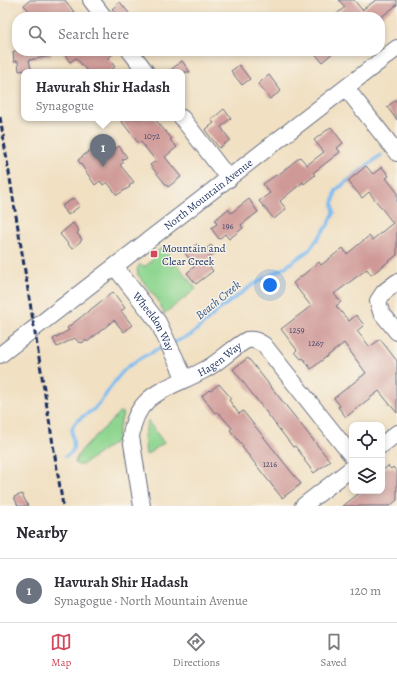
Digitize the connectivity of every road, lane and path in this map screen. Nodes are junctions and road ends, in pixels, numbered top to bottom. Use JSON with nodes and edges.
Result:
{"nodes":[{"id":1,"x":91,"y":0,"type":"edge"},
{"id":2,"x":100,"y":12,"type":"edge"},
{"id":3,"x":397,"y":48,"type":"edge"},
{"id":4,"x":134,"y":56,"type":"edge"},
{"id":5,"x":144,"y":69,"type":"edge"},
{"id":6,"x":346,"y":88,"type":"junction"},
{"id":7,"x":184,"y":121,"type":"edge"},
{"id":8,"x":397,"y":153,"type":"edge"},
{"id":9,"x":229,"y":179,"type":"junction"},
{"id":10,"x":115,"y":267,"type":"junction"},
{"id":11,"x":397,"y":282,"type":"edge"},
{"id":12,"x":397,"y":332,"type":"edge"},
{"id":13,"x":0,"y":355,"type":"edge"},
{"id":14,"x":185,"y":380,"type":"junction"},
{"id":15,"x":349,"y":452,"type":"edge"},
{"id":16,"x":349,"y":470,"type":"edge"},
{"id":17,"x":142,"y":506,"type":"edge"},
{"id":18,"x":303,"y":506,"type":"edge"}],
"edges":[{"from":1,"to":2,"type":"street"},
{"from":3,"to":6,"type":"street","name":"North Mountain Avenue"},
{"from":4,"to":5,"type":"street"},
{"from":6,"to":8,"type":"street"},
{"from":6,"to":9,"type":"street","name":"North Mountain Avenue"},
{"from":7,"to":9,"type":"street"},
{"from":9,"to":10,"type":"street","name":"North Mountain Avenue"},
{"from":10,"to":13,"type":"street","name":"North Mountain Avenue"},
{"from":10,"to":14,"type":"street","name":"Wheeldon Way"},
{"from":11,"to":12,"type":"street"},
{"from":14,"to":15,"type":"street","name":"Hagen Way"},
{"from":14,"to":17,"type":"street","name":"Hagen Way"},
{"from":16,"to":18,"type":"street"}]}
